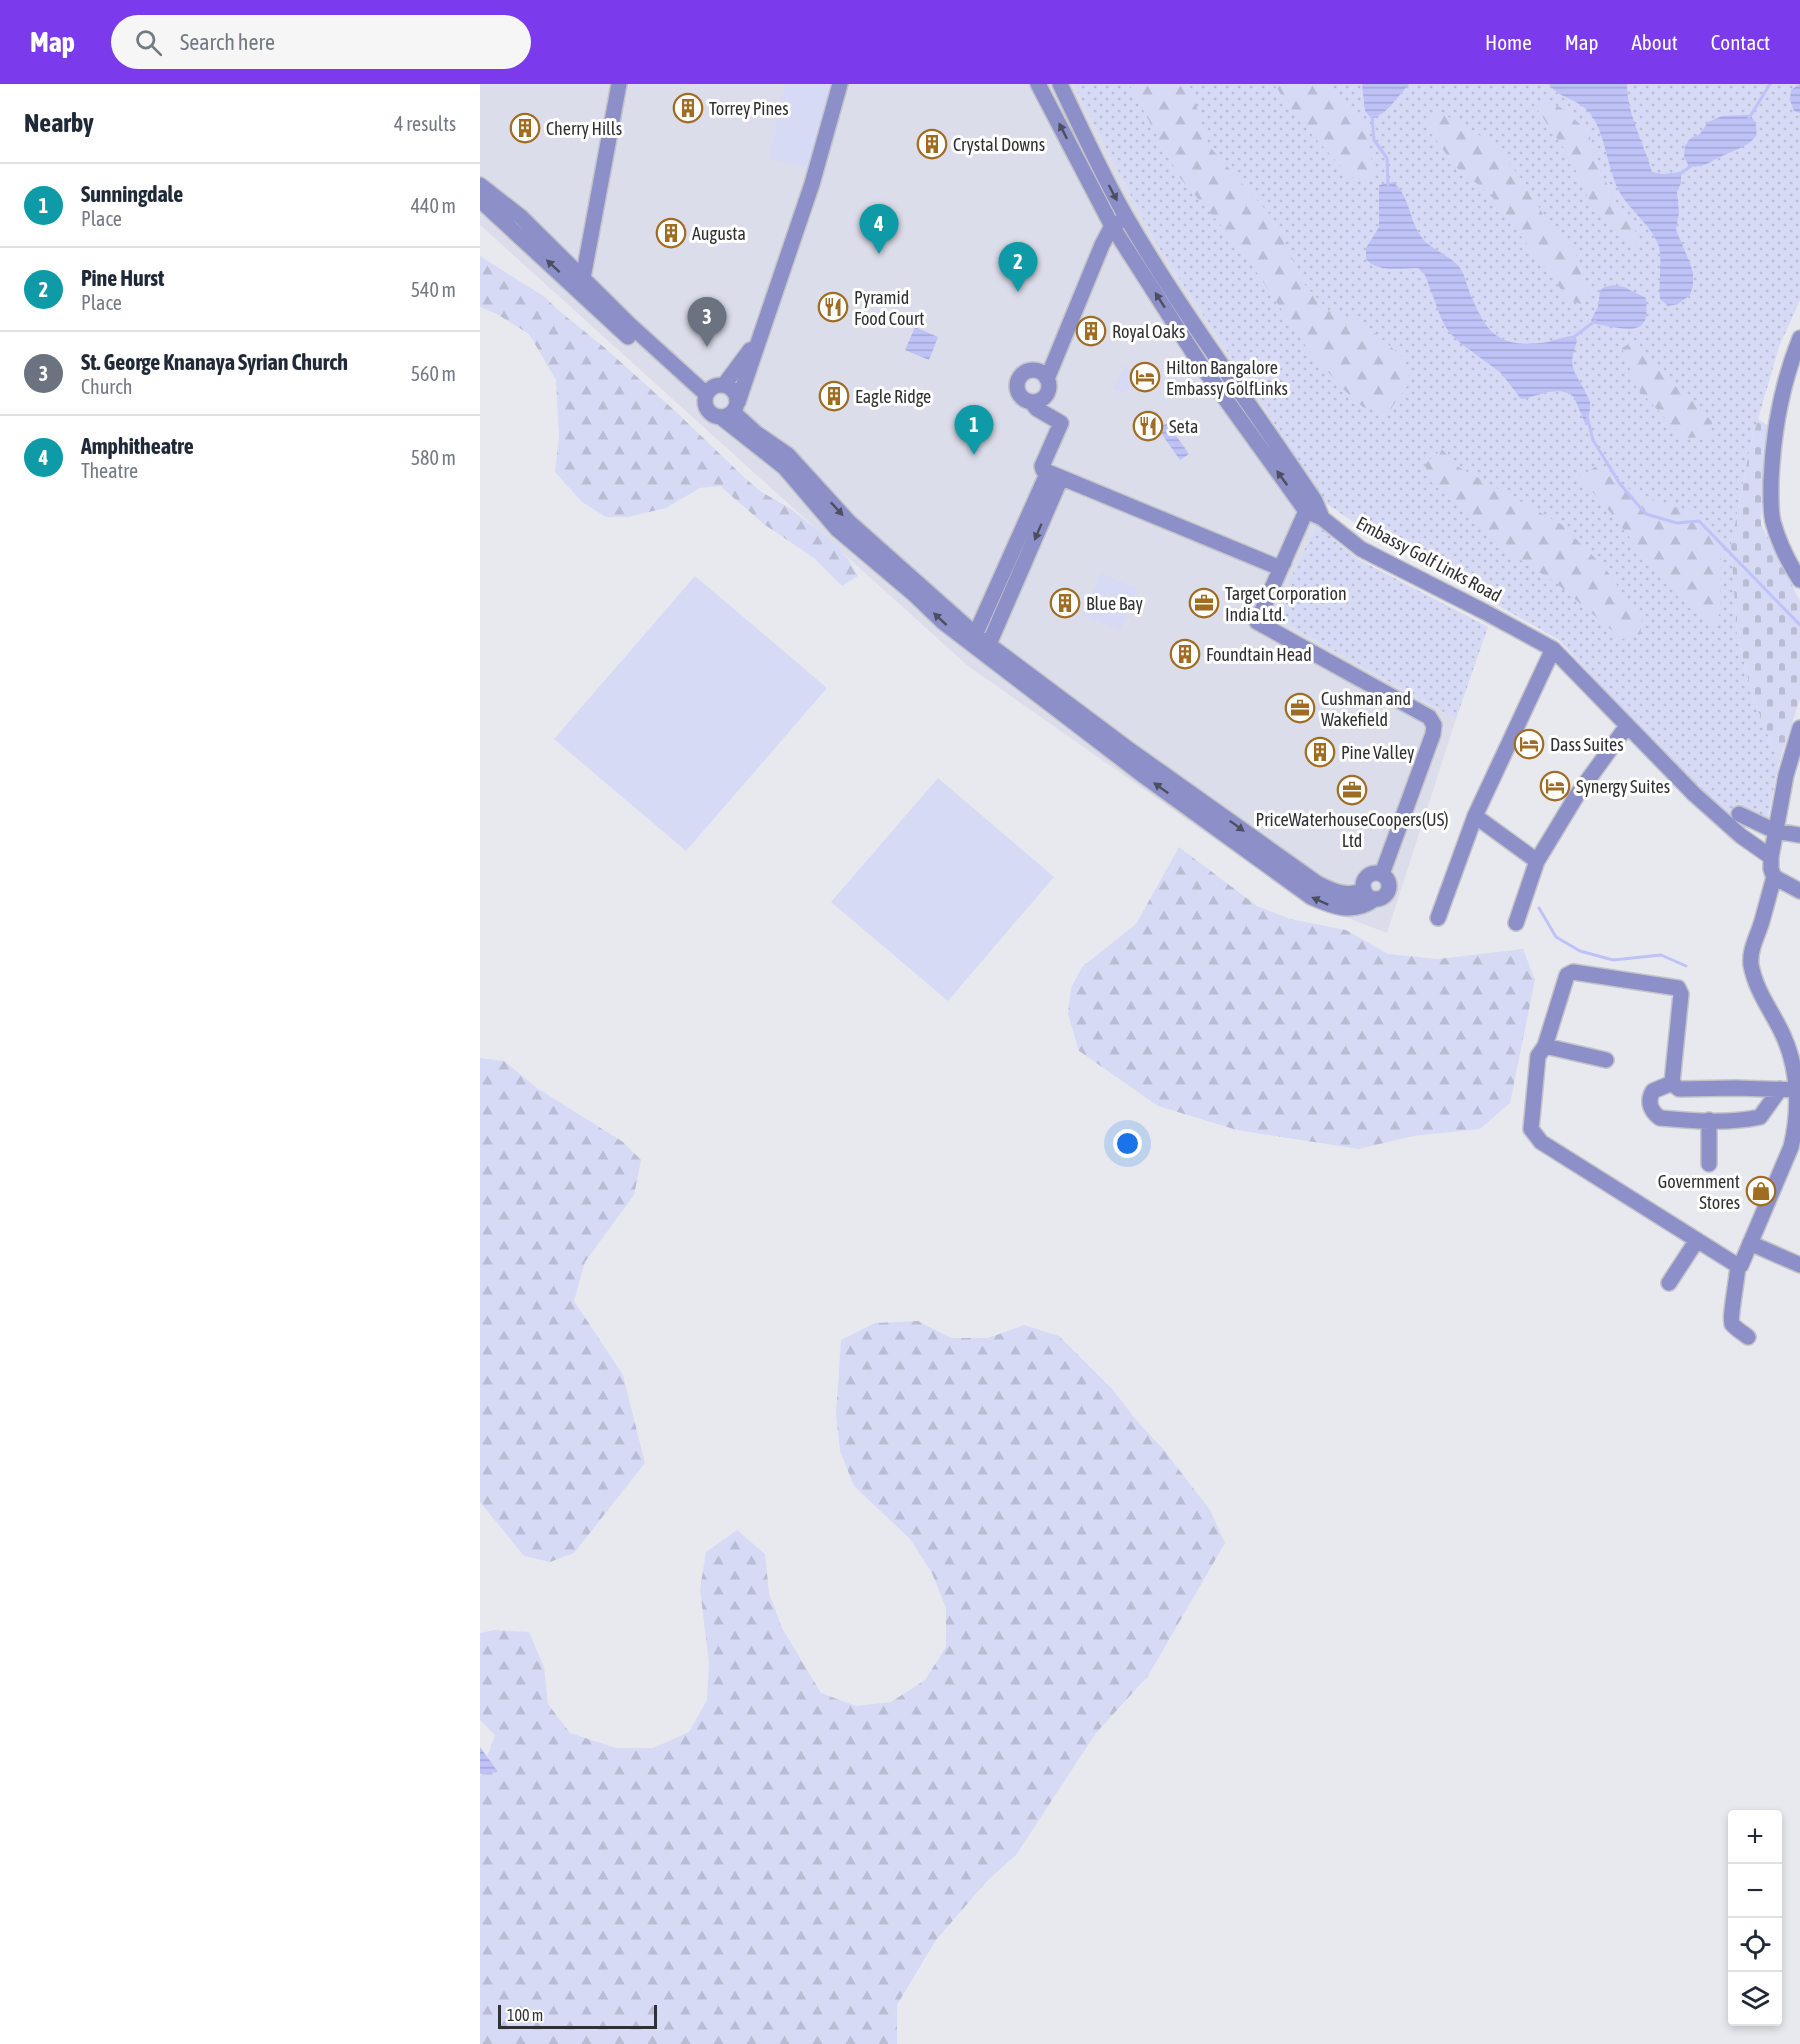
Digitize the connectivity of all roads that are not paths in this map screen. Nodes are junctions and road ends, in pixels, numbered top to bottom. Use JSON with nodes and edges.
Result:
{"nodes":[{"id":1,"x":619,"y":84,"type":"edge"},
{"id":2,"x":840,"y":84,"type":"edge"},
{"id":3,"x":1038,"y":84,"type":"edge"},
{"id":4,"x":1060,"y":84,"type":"edge"},
{"id":5,"x":480,"y":185,"type":"edge"},
{"id":6,"x":480,"y":200,"type":"edge"},
{"id":7,"x":1126,"y":218,"type":"junction"},
{"id":8,"x":1112,"y":226,"type":"junction"},
{"id":9,"x":583,"y":279,"type":"junction"},
{"id":10,"x":1800,"y":338,"type":"edge"},
{"id":11,"x":757,"y":341,"type":"junction"},
{"id":12,"x":1207,"y":343,"type":"junction"},
{"id":13,"x":1194,"y":354,"type":"junction"},
{"id":14,"x":1047,"y":379,"type":"junction"},
{"id":15,"x":724,"y":385,"type":"junction"},
{"id":16,"x":705,"y":399,"type":"junction"},
{"id":17,"x":1032,"y":403,"type":"junction"},
{"id":18,"x":731,"y":411,"type":"junction"},
{"id":19,"x":1055,"y":475,"type":"junction"},
{"id":20,"x":1314,"y":511,"type":"junction"},
{"id":21,"x":1280,"y":568,"type":"junction"},
{"id":22,"x":1800,"y":580,"type":"edge"},
{"id":23,"x":973,"y":640,"type":"junction"},
{"id":24,"x":1553,"y":649,"type":"junction"},
{"id":25,"x":987,"y":650,"type":"junction"},
{"id":26,"x":1627,"y":726,"type":"junction"},
{"id":27,"x":1800,"y":728,"type":"edge"},
{"id":28,"x":1739,"y":814,"type":"dead end"},
{"id":29,"x":1475,"y":816,"type":"junction"},
{"id":30,"x":1775,"y":831,"type":"junction"},
{"id":31,"x":1800,"y":835,"type":"edge"},
{"id":32,"x":1770,"y":857,"type":"junction"},
{"id":33,"x":1537,"y":861,"type":"junction"},
{"id":34,"x":1382,"y":874,"type":"junction"},
{"id":35,"x":1774,"y":877,"type":"junction"},
{"id":36,"x":1800,"y":891,"type":"edge"},
{"id":37,"x":1369,"y":894,"type":"junction"},
{"id":38,"x":1438,"y":918,"type":"dead end"},
{"id":39,"x":1516,"y":923,"type":"dead end"},
{"id":40,"x":1545,"y":1046,"type":"junction"},
{"id":41,"x":1796,"y":1055,"type":"edge"},
{"id":42,"x":1606,"y":1060,"type":"dead end"},
{"id":43,"x":1672,"y":1083,"type":"junction"},
{"id":44,"x":1780,"y":1089,"type":"junction"},
{"id":45,"x":1798,"y":1090,"type":"junction"},
{"id":46,"x":1709,"y":1120,"type":"junction"},
{"id":47,"x":1709,"y":1164,"type":"dead end"},
{"id":48,"x":1697,"y":1240,"type":"junction"},
{"id":49,"x":1750,"y":1243,"type":"junction"},
{"id":50,"x":1738,"y":1265,"type":"junction"},
{"id":51,"x":1800,"y":1265,"type":"edge"},
{"id":52,"x":1669,"y":1283,"type":"dead end"},
{"id":53,"x":1748,"y":1336,"type":"dead end"}],
"edges":[{"from":1,"to":9,"type":"street"},
{"from":2,"to":11,"type":"street"},
{"from":8,"to":3,"type":"street","one_way":true},
{"from":4,"to":7,"type":"street","name":"Embassy Golf Links Road","one_way":true},
{"from":5,"to":9,"type":"street"},
{"from":16,"to":6,"type":"street","one_way":true},
{"from":7,"to":8,"type":"street"},
{"from":7,"to":12,"type":"street","name":"Embassy Golf Links Road"},
{"from":13,"to":8,"type":"street","one_way":true},
{"from":8,"to":14,"type":"street"},
{"from":9,"to":16,"type":"street"},
{"from":10,"to":22,"type":"street"},
{"from":11,"to":15,"type":"street"},
{"from":11,"to":18,"type":"street"},
{"from":12,"to":13,"type":"street"},
{"from":12,"to":20,"type":"street","name":"Embassy Golf Links Road"},
{"from":20,"to":13,"type":"street","one_way":true},
{"from":14,"to":17,"type":"street"},
{"from":14,"to":17,"type":"street"},
{"from":15,"to":16,"type":"street"},
{"from":15,"to":18,"type":"street"},
{"from":16,"to":18,"type":"street"},
{"from":17,"to":19,"type":"street"},
{"from":18,"to":23,"type":"street"},
{"from":19,"to":21,"type":"street"},
{"from":19,"to":23,"type":"street"},
{"from":19,"to":25,"type":"street","one_way":true},
{"from":20,"to":21,"type":"street"},
{"from":20,"to":24,"type":"street","name":"Embassy Golf Links Road"},
{"from":21,"to":34,"type":"street"},
{"from":23,"to":25,"type":"street"},
{"from":24,"to":26,"type":"street","name":"Embassy Golf Links Road"},
{"from":24,"to":29,"type":"street"},
{"from":25,"to":37,"type":"street"},
{"from":26,"to":32,"type":"street","name":"Embassy Golf Links Road"},
{"from":26,"to":33,"type":"street"},
{"from":27,"to":30,"type":"street"},
{"from":28,"to":30,"type":"street"},
{"from":29,"to":33,"type":"street"},
{"from":29,"to":38,"type":"street"},
{"from":30,"to":31,"type":"street"},
{"from":30,"to":32,"type":"street"},
{"from":32,"to":35,"type":"street"},
{"from":33,"to":39,"type":"street"},
{"from":34,"to":37,"type":"street"},
{"from":34,"to":37,"type":"street"},
{"from":35,"to":36,"type":"street"},
{"from":35,"to":41,"type":"street"},
{"from":40,"to":42,"type":"street"},
{"from":40,"to":43,"type":"street"},
{"from":40,"to":48,"type":"street"},
{"from":41,"to":45,"type":"street"},
{"from":43,"to":44,"type":"street"},
{"from":43,"to":46,"type":"street"},
{"from":44,"to":45,"type":"street"},
{"from":44,"to":46,"type":"street"},
{"from":45,"to":49,"type":"street"},
{"from":46,"to":47,"type":"street"},
{"from":48,"to":50,"type":"street"},
{"from":48,"to":52,"type":"street"},
{"from":49,"to":50,"type":"street"},
{"from":49,"to":51,"type":"street"},
{"from":50,"to":53,"type":"street"}]}
